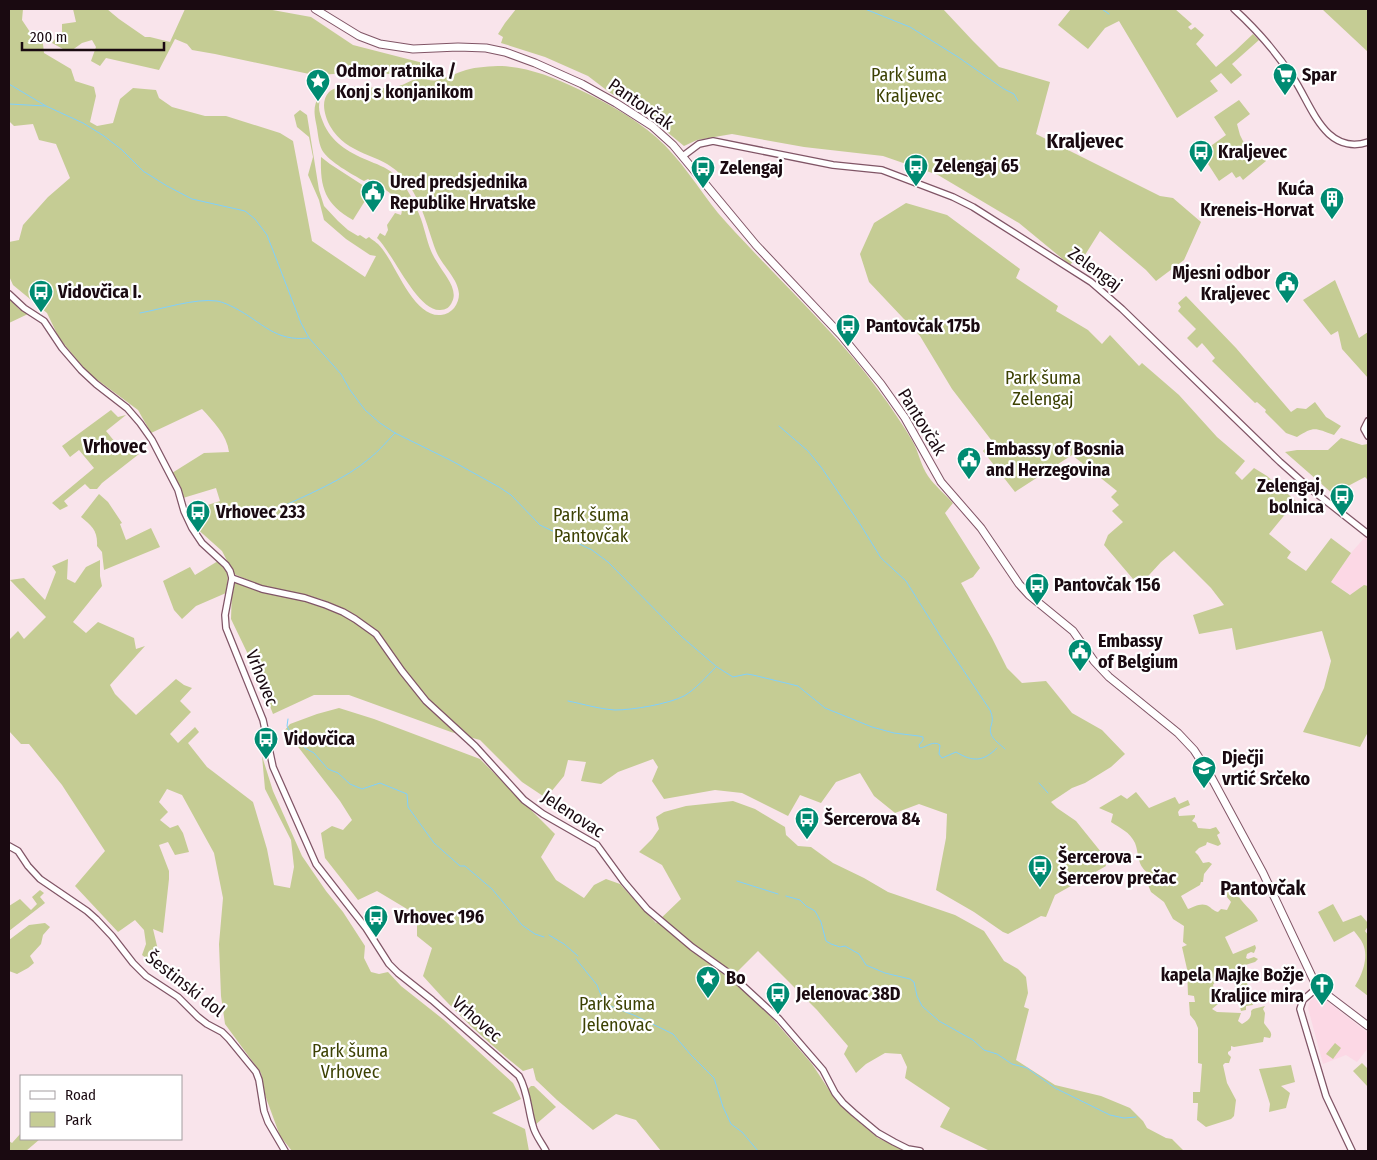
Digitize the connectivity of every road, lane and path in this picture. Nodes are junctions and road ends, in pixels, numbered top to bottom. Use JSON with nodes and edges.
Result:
{"nodes":[{"id":1,"x":315,"y":9,"type":"edge"},
{"id":2,"x":1234,"y":9,"type":"edge"},
{"id":3,"x":1368,"y":142,"type":"edge"},
{"id":4,"x":683,"y":156,"type":"junction"},
{"id":5,"x":9,"y":294,"type":"edge"},
{"id":6,"x":1368,"y":421,"type":"edge"},
{"id":7,"x":1368,"y":436,"type":"edge"},
{"id":8,"x":1368,"y":534,"type":"edge"},
{"id":9,"x":232,"y":578,"type":"junction"},
{"id":10,"x":9,"y":846,"type":"edge"},
{"id":11,"x":1318,"y":987,"type":"junction"},
{"id":12,"x":1368,"y":1026,"type":"edge"},
{"id":13,"x":286,"y":1151,"type":"edge"},
{"id":14,"x":546,"y":1151,"type":"edge"},
{"id":15,"x":920,"y":1151,"type":"edge"},
{"id":16,"x":1352,"y":1151,"type":"edge"}],
"edges":[{"from":1,"to":4,"type":"main road","name":"Pantovčak"},
{"from":2,"to":3,"type":"street"},
{"from":4,"to":8,"type":"street","name":"Zelengaj"},
{"from":4,"to":11,"type":"main road","name":"Pantovčak"},
{"from":5,"to":9,"type":"street"},
{"from":6,"to":7,"type":"street"},
{"from":9,"to":14,"type":"street","name":"Vrhovec"},
{"from":9,"to":15,"type":"street","name":"Jelenovac"},
{"from":10,"to":13,"type":"street","name":"Šestinski dol"},
{"from":11,"to":12,"type":"main road","name":"Pantovčak"},
{"from":11,"to":16,"type":"street"}]}
